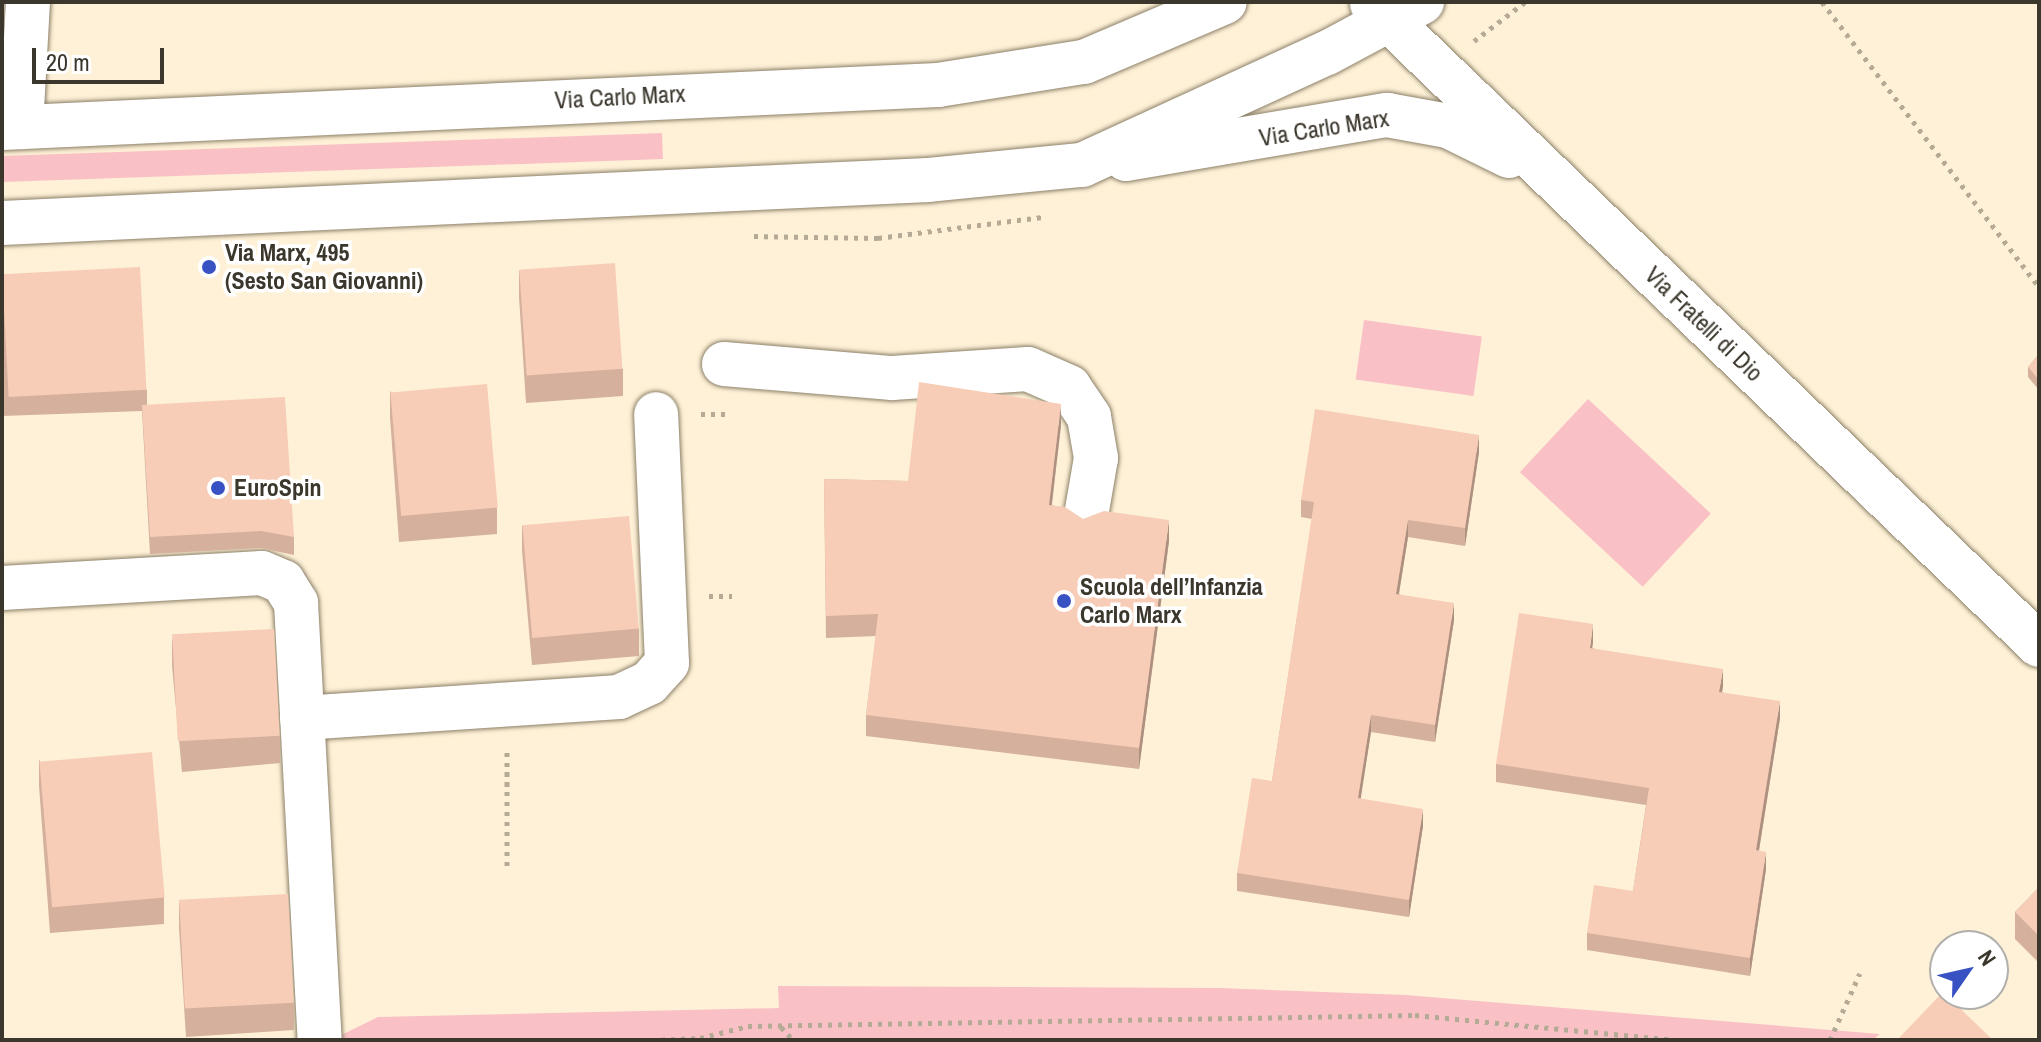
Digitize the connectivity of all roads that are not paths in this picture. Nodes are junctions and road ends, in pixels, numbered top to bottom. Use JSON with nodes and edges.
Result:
{"nodes":[{"id":1,"x":28,"y":2,"type":"edge"},
{"id":2,"x":1147,"y":2,"type":"edge"},
{"id":3,"x":1225,"y":2,"type":"edge"},
{"id":4,"x":1394,"y":9,"type":"edge"},
{"id":5,"x":1084,"y":62,"type":"junction"},
{"id":6,"x":12,"y":128,"type":"edge"},
{"id":7,"x":1082,"y":165,"type":"junction"},
{"id":8,"x":1589,"y":214,"type":"junction"},
{"id":9,"x":2,"y":223,"type":"edge"},
{"id":10,"x":724,"y":364,"type":"dead end"},
{"id":11,"x":656,"y":414,"type":"dead end"},
{"id":12,"x":1086,"y":516,"type":"edge"},
{"id":13,"x":2,"y":588,"type":"edge"},
{"id":14,"x":2039,"y":645,"type":"edge"},
{"id":15,"x":302,"y":718,"type":"junction"},
{"id":16,"x":320,"y":1040,"type":"edge"}],
"edges":[{"from":1,"to":6,"type":"street"},
{"from":2,"to":5,"type":"street"},
{"from":3,"to":5,"type":"street","name":"Via Carlo Marx"},
{"from":4,"to":7,"type":"street","name":"Via Carlo Marx"},
{"from":4,"to":8,"type":"street","name":"Via Fratelli di Dio"},
{"from":5,"to":6,"type":"street","name":"Via Carlo Marx"},
{"from":7,"to":8,"type":"street","name":"Via Carlo Marx"},
{"from":7,"to":9,"type":"street","name":"Via Carlo Marx"},
{"from":8,"to":14,"type":"street","name":"Via Fratelli di Dio"},
{"from":10,"to":12,"type":"street"},
{"from":11,"to":15,"type":"street"},
{"from":13,"to":15,"type":"street"},
{"from":15,"to":16,"type":"street"}]}
